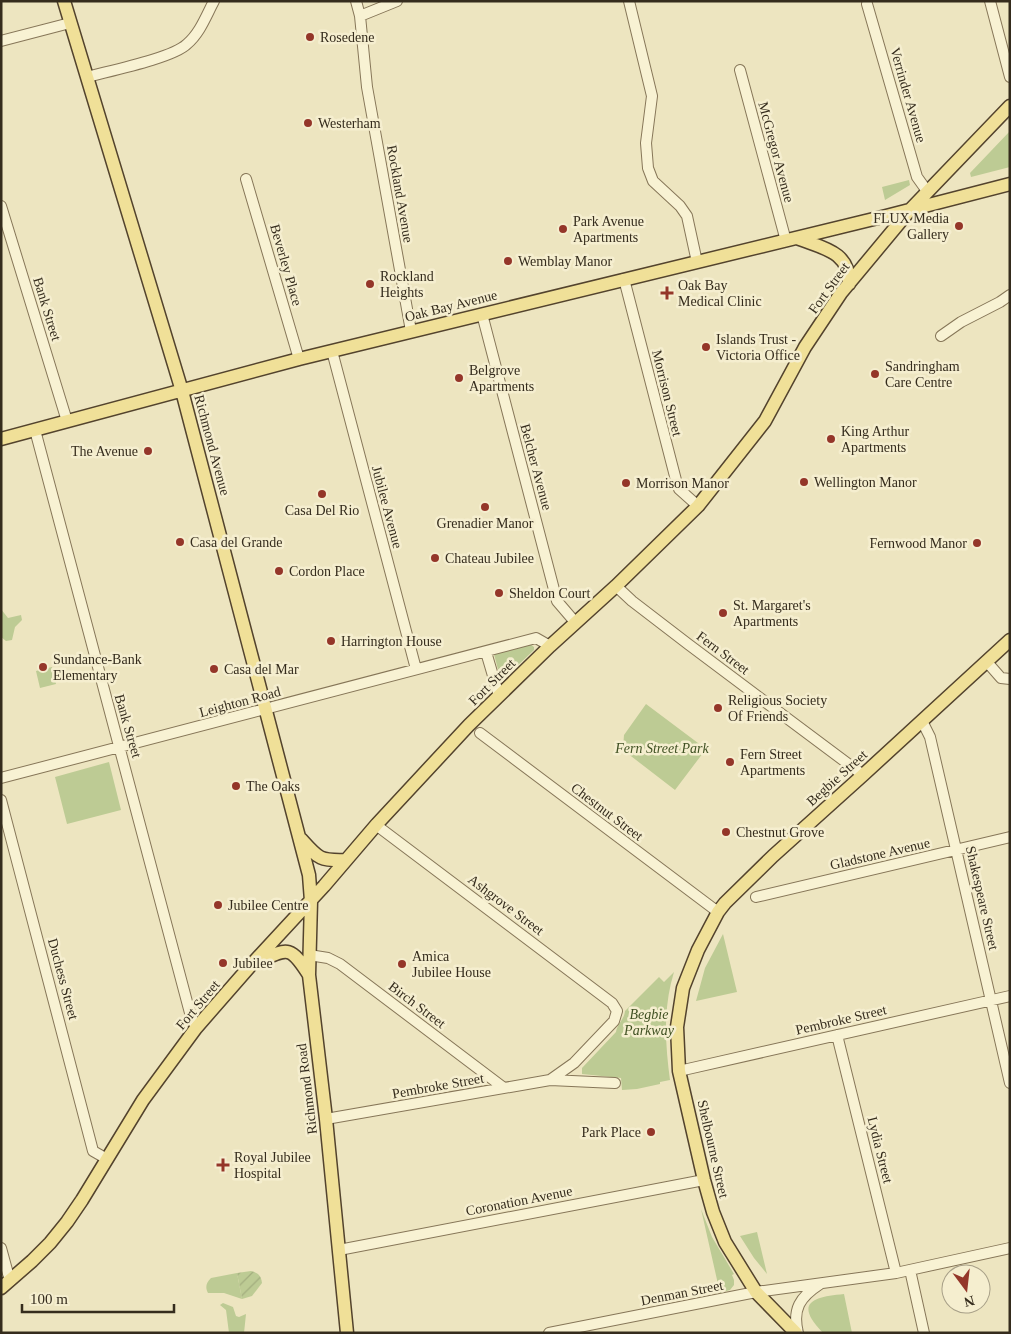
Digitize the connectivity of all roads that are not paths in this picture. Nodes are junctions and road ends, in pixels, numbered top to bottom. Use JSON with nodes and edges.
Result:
{"nodes":[{"id":1,"x":64,"y":1,"type":"edge"},
{"id":2,"x":214,"y":1,"type":"edge"},
{"id":3,"x":356,"y":1,"type":"edge"},
{"id":4,"x":397,"y":1,"type":"edge"},
{"id":5,"x":629,"y":1,"type":"edge"},
{"id":6,"x":990,"y":1,"type":"edge"},
{"id":7,"x":868,"y":4,"type":"dead end"},
{"id":8,"x":360,"y":16,"type":"junction"},
{"id":9,"x":70,"y":22,"type":"junction"},
{"id":10,"x":1,"y":41,"type":"edge"},
{"id":11,"x":1008,"y":65,"type":"edge"},
{"id":12,"x":740,"y":70,"type":"dead end"},
{"id":13,"x":87,"y":77,"type":"junction"},
{"id":14,"x":1010,"y":77,"type":"edge"},
{"id":15,"x":1010,"y":106,"type":"edge"},
{"id":16,"x":246,"y":179,"type":"dead end"},
{"id":17,"x":1010,"y":184,"type":"edge"},
{"id":18,"x":928,"y":191,"type":"junction"},
{"id":19,"x":1,"y":206,"type":"edge"},
{"id":20,"x":910,"y":210,"type":"junction"},
{"id":21,"x":792,"y":239,"type":"junction"},
{"id":22,"x":697,"y":262,"type":"junction"},
{"id":23,"x":624,"y":279,"type":"junction"},
{"id":24,"x":849,"y":284,"type":"junction"},
{"id":25,"x":1010,"y":296,"type":"edge"},
{"id":26,"x":482,"y":314,"type":"junction"},
{"id":27,"x":411,"y":331,"type":"junction"},
{"id":28,"x":941,"y":336,"type":"dead end"},
{"id":29,"x":332,"y":351,"type":"junction"},
{"id":30,"x":299,"y":359,"type":"junction"},
{"id":31,"x":182,"y":391,"type":"junction"},
{"id":32,"x":67,"y":421,"type":"junction"},
{"id":33,"x":35,"y":430,"type":"junction"},
{"id":34,"x":1,"y":439,"type":"edge"},
{"id":35,"x":698,"y":506,"type":"junction"},
{"id":36,"x":616,"y":586,"type":"junction"},
{"id":37,"x":575,"y":622,"type":"junction"},
{"id":38,"x":1010,"y":640,"type":"edge"},
{"id":39,"x":550,"y":646,"type":"junction"},
{"id":40,"x":486,"y":652,"type":"junction"},
{"id":41,"x":987,"y":662,"type":"junction"},
{"id":42,"x":416,"y":670,"type":"junction"},
{"id":43,"x":1010,"y":679,"type":"edge"},
{"id":44,"x":499,"y":696,"type":"junction"},
{"id":45,"x":266,"y":709,"type":"junction"},
{"id":46,"x":922,"y":721,"type":"junction"},
{"id":47,"x":480,"y":733,"type":"dead end"},
{"id":48,"x":119,"y":748,"type":"junction"},
{"id":49,"x":863,"y":775,"type":"junction"},
{"id":50,"x":1,"y":778,"type":"edge"},
{"id":51,"x":1,"y":800,"type":"edge"},
{"id":52,"x":376,"y":825,"type":"junction"},
{"id":53,"x":1010,"y":837,"type":"edge"},
{"id":54,"x":301,"y":839,"type":"junction"},
{"id":55,"x":957,"y":850,"type":"junction"},
{"id":56,"x":346,"y":860,"type":"junction"},
{"id":57,"x":756,"y":897,"type":"dead end"},
{"id":58,"x":311,"y":901,"type":"junction"},
{"id":59,"x":718,"y":912,"type":"junction"},
{"id":60,"x":698,"y":950,"type":"joint"},
{"id":61,"x":309,"y":955,"type":"junction"},
{"id":62,"x":251,"y":965,"type":"junction"},
{"id":63,"x":309,"y":975,"type":"junction"},
{"id":64,"x":1010,"y":996,"type":"edge"},
{"id":65,"x":990,"y":1000,"type":"junction"},
{"id":66,"x":196,"y":1028,"type":"junction"},
{"id":67,"x":837,"y":1035,"type":"junction"},
{"id":68,"x":679,"y":1071,"type":"junction"},
{"id":69,"x":550,"y":1080,"type":"junction"},
{"id":70,"x":615,"y":1083,"type":"dead end"},
{"id":71,"x":1010,"y":1083,"type":"edge"},
{"id":72,"x":504,"y":1088,"type":"junction"},
{"id":73,"x":326,"y":1119,"type":"junction"},
{"id":74,"x":107,"y":1159,"type":"junction"},
{"id":75,"x":704,"y":1180,"type":"junction"},
{"id":76,"x":1,"y":1248,"type":"edge"},
{"id":77,"x":1010,"y":1248,"type":"edge"},
{"id":78,"x":339,"y":1250,"type":"junction"},
{"id":79,"x":910,"y":1270,"type":"junction"},
{"id":80,"x":896,"y":1273,"type":"junction"},
{"id":81,"x":821,"y":1283,"type":"junction"},
{"id":82,"x":6,"y":1284,"type":"edge"},
{"id":83,"x":756,"y":1292,"type":"junction"},
{"id":84,"x":347,"y":1333,"type":"edge"},
{"id":85,"x":549,"y":1333,"type":"edge"},
{"id":86,"x":797,"y":1333,"type":"edge"},
{"id":87,"x":924,"y":1333,"type":"edge"}],
"edges":[{"from":1,"to":9,"type":"main road","name":"Richmond Avenue"},
{"from":2,"to":13,"type":"street"},
{"from":3,"to":8,"type":"street","name":"Rockland Avenue"},
{"from":4,"to":8,"type":"street"},
{"from":5,"to":22,"type":"street"},
{"from":6,"to":11,"type":"street"},
{"from":7,"to":18,"type":"street","name":"Verrinder Avenue"},
{"from":8,"to":27,"type":"street","name":"Rockland Avenue"},
{"from":9,"to":10,"type":"street"},
{"from":9,"to":13,"type":"main road","name":"Richmond Avenue"},
{"from":11,"to":14,"type":"street"},
{"from":12,"to":21,"type":"street","name":"McGregor Avenue"},
{"from":13,"to":31,"type":"main road","name":"Richmond Avenue"},
{"from":15,"to":18,"type":"main road","name":"Fort Street"},
{"from":16,"to":30,"type":"street","name":"Beverley Place"},
{"from":17,"to":20,"type":"main road","name":"Oak Bay Avenue"},
{"from":18,"to":20,"type":"main road","name":"Fort Street"},
{"from":19,"to":32,"type":"street","name":"Bank Street"},
{"from":20,"to":21,"type":"main road","name":"Oak Bay Avenue"},
{"from":20,"to":24,"type":"main road","name":"Fort Street"},
{"from":21,"to":22,"type":"main road","name":"Oak Bay Avenue"},
{"from":21,"to":24,"type":"main road"},
{"from":22,"to":23,"type":"main road","name":"Oak Bay Avenue"},
{"from":23,"to":26,"type":"main road","name":"Oak Bay Avenue"},
{"from":23,"to":35,"type":"street","name":"Morrison Street"},
{"from":24,"to":35,"type":"main road","name":"Fort Street"},
{"from":25,"to":28,"type":"street"},
{"from":26,"to":27,"type":"main road","name":"Oak Bay Avenue"},
{"from":26,"to":37,"type":"street","name":"Belcher Avenue"},
{"from":27,"to":29,"type":"main road","name":"Oak Bay Avenue"},
{"from":29,"to":30,"type":"main road","name":"Oak Bay Avenue"},
{"from":29,"to":42,"type":"street","name":"Jubilee Avenue"},
{"from":30,"to":31,"type":"main road","name":"Oak Bay Avenue"},
{"from":31,"to":32,"type":"main road","name":"Oak Bay Avenue"},
{"from":31,"to":45,"type":"main road","name":"Richmond Avenue"},
{"from":32,"to":33,"type":"main road","name":"Oak Bay Avenue"},
{"from":33,"to":34,"type":"main road","name":"Oak Bay Avenue"},
{"from":33,"to":48,"type":"street","name":"Bank Street"},
{"from":35,"to":36,"type":"main road","name":"Fort Street"},
{"from":36,"to":37,"type":"main road","name":"Fort Street"},
{"from":36,"to":49,"type":"street","name":"Fern Street"},
{"from":37,"to":39,"type":"main road","name":"Fort Street"},
{"from":38,"to":41,"type":"main road","name":"Begbie Street"},
{"from":39,"to":40,"type":"street","name":"Leighton Road"},
{"from":39,"to":44,"type":"main road","name":"Fort Street"},
{"from":40,"to":42,"type":"street","name":"Leighton Road"},
{"from":40,"to":44,"type":"street"},
{"from":41,"to":43,"type":"street"},
{"from":41,"to":46,"type":"main road","name":"Begbie Street"},
{"from":42,"to":45,"type":"street","name":"Leighton Road"},
{"from":44,"to":52,"type":"main road","name":"Fort Street"},
{"from":45,"to":48,"type":"street","name":"Leighton Road"},
{"from":45,"to":54,"type":"main road","name":"Richmond Avenue"},
{"from":46,"to":49,"type":"main road","name":"Begbie Street"},
{"from":46,"to":55,"type":"street","name":"Shakespeare Street"},
{"from":47,"to":59,"type":"street","name":"Chestnut Street"},
{"from":48,"to":50,"type":"street","name":"Leighton Road"},
{"from":48,"to":66,"type":"street","name":"Bank Street"},
{"from":49,"to":59,"type":"main road","name":"Begbie Street"},
{"from":51,"to":74,"type":"street","name":"Duchess Street"},
{"from":52,"to":56,"type":"main road","name":"Fort Street"},
{"from":52,"to":69,"type":"street","name":"Ashgrove Street"},
{"from":53,"to":55,"type":"street","name":"Gladstone Avenue"},
{"from":54,"to":56,"type":"main road"},
{"from":54,"to":58,"type":"main road","name":"Richmond Avenue"},
{"from":55,"to":57,"type":"street","name":"Gladstone Avenue"},
{"from":55,"to":65,"type":"street","name":"Shakespeare Street"},
{"from":56,"to":58,"type":"main road","name":"Fort Street"},
{"from":58,"to":61,"type":"main road","name":"Richmond Road"},
{"from":58,"to":62,"type":"main road","name":"Fort Street"},
{"from":59,"to":60,"type":"main road","name":"Begbie Street"},
{"from":60,"to":68,"type":"main road","name":"Shelbourne Street"},
{"from":61,"to":63,"type":"main road","name":"Richmond Road"},
{"from":61,"to":72,"type":"street","name":"Birch Street"},
{"from":62,"to":63,"type":"main road"},
{"from":62,"to":66,"type":"main road","name":"Fort Street"},
{"from":63,"to":73,"type":"main road","name":"Richmond Road"},
{"from":64,"to":65,"type":"street","name":"Pembroke Street"},
{"from":65,"to":67,"type":"street","name":"Pembroke Street"},
{"from":65,"to":71,"type":"street","name":"Shakespeare Street"},
{"from":66,"to":74,"type":"main road","name":"Fort Street"},
{"from":67,"to":68,"type":"street","name":"Pembroke Street"},
{"from":67,"to":80,"type":"street","name":"Lydia Street"},
{"from":68,"to":75,"type":"main road","name":"Shelbourne Street"},
{"from":69,"to":70,"type":"street","name":"Pembroke Street"},
{"from":69,"to":72,"type":"street","name":"Pembroke Street"},
{"from":72,"to":73,"type":"street","name":"Pembroke Street"},
{"from":73,"to":78,"type":"main road","name":"Richmond Road"},
{"from":74,"to":82,"type":"main road","name":"Fort Street"},
{"from":75,"to":78,"type":"street","name":"Coronation Avenue"},
{"from":75,"to":83,"type":"main road","name":"Shelbourne Street"},
{"from":76,"to":82,"type":"street"},
{"from":77,"to":79,"type":"street","name":"Denman Street"},
{"from":78,"to":84,"type":"main road","name":"Richmond Road"},
{"from":79,"to":80,"type":"street","name":"Denman Street"},
{"from":79,"to":87,"type":"street"},
{"from":80,"to":81,"type":"street","name":"Denman Street"},
{"from":81,"to":83,"type":"street","name":"Denman Street"},
{"from":81,"to":86,"type":"street"},
{"from":83,"to":85,"type":"street","name":"Denman Street"},
{"from":83,"to":86,"type":"main road","name":"Shelbourne Street"}]}
